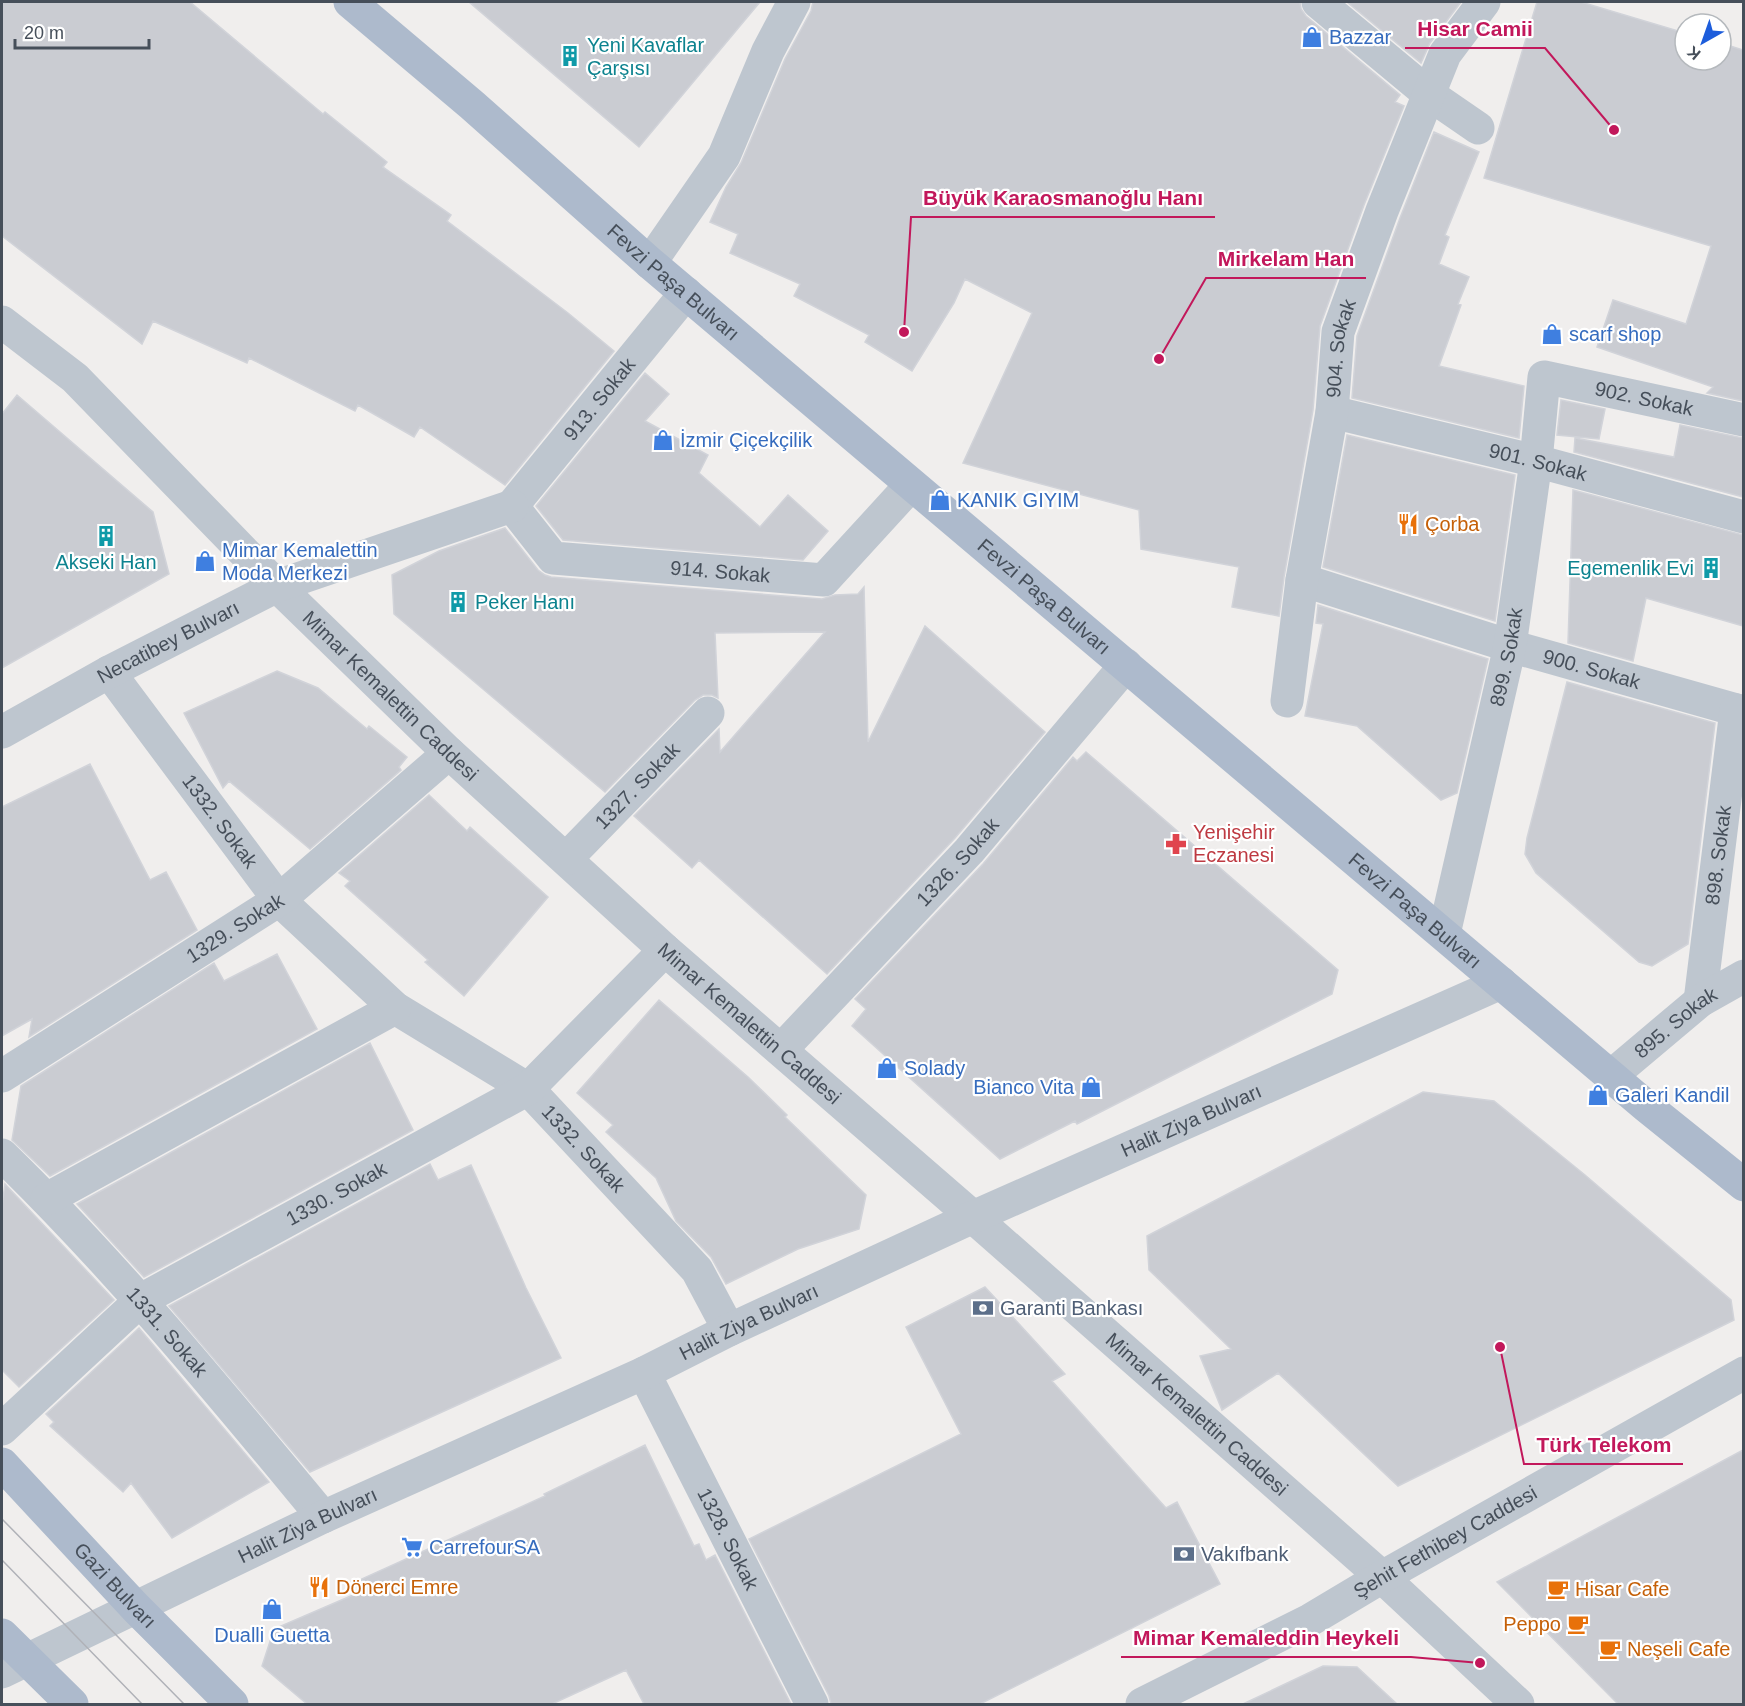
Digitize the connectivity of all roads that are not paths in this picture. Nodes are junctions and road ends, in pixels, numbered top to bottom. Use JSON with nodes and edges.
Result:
{"nodes":[{"id":1,"x":350,"y":2,"type":"edge"},
{"id":2,"x":794,"y":2,"type":"edge"},
{"id":3,"x":1318,"y":2,"type":"edge"},
{"id":4,"x":1484,"y":2,"type":"edge"},
{"id":5,"x":1430,"y":95,"type":"junction"},
{"id":6,"x":1478,"y":128,"type":"dead end"},
{"id":7,"x":650,"y":263,"type":"junction"},
{"id":8,"x":686,"y":293,"type":"junction"},
{"id":9,"x":2,"y":322,"type":"edge"},
{"id":10,"x":1544,"y":377,"type":"joint"},
{"id":11,"x":1332,"y":412,"type":"junction"},
{"id":12,"x":1743,"y":420,"type":"edge"},
{"id":13,"x":1536,"y":461,"type":"junction"},
{"id":14,"x":911,"y":485,"type":"junction"},
{"id":15,"x":512,"y":506,"type":"junction"},
{"id":16,"x":1743,"y":517,"type":"edge"},
{"id":17,"x":1302,"y":580,"type":"junction"},
{"id":18,"x":277,"y":586,"type":"junction"},
{"id":19,"x":1510,"y":646,"type":"junction"},
{"id":20,"x":1126,"y":665,"type":"junction"},
{"id":21,"x":109,"y":672,"type":"junction"},
{"id":22,"x":1287,"y":701,"type":"dead end"},
{"id":23,"x":1740,"y":711,"type":"edge"},
{"id":24,"x":708,"y":713,"type":"dead end"},
{"id":25,"x":2,"y":732,"type":"edge"},
{"id":26,"x":449,"y":753,"type":"junction"},
{"id":27,"x":566,"y":859,"type":"junction"},
{"id":28,"x":279,"y":900,"type":"junction"},
{"id":29,"x":1444,"y":934,"type":"junction"},
{"id":30,"x":665,"y":950,"type":"junction"},
{"id":31,"x":1743,"y":976,"type":"edge"},
{"id":32,"x":1501,"y":983,"type":"junction"},
{"id":33,"x":1700,"y":1001,"type":"junction"},
{"id":34,"x":395,"y":1008,"type":"junction"},
{"id":35,"x":781,"y":1050,"type":"junction"},
{"id":36,"x":2,"y":1076,"type":"edge"},
{"id":37,"x":1611,"y":1076,"type":"junction"},
{"id":38,"x":528,"y":1089,"type":"junction"},
{"id":39,"x":2,"y":1155,"type":"edge"},
{"id":40,"x":1743,"y":1185,"type":"edge"},
{"id":41,"x":47,"y":1198,"type":"junction"},
{"id":42,"x":973,"y":1217,"type":"junction"},
{"id":43,"x":141,"y":1300,"type":"junction"},
{"id":44,"x":729,"y":1330,"type":"junction"},
{"id":45,"x":644,"y":1372,"type":"junction"},
{"id":46,"x":1743,"y":1373,"type":"edge"},
{"id":47,"x":2,"y":1429,"type":"edge"},
{"id":48,"x":2,"y":1464,"type":"edge"},
{"id":49,"x":323,"y":1517,"type":"junction"},
{"id":50,"x":1382,"y":1577,"type":"junction"},
{"id":51,"x":136,"y":1608,"type":"junction"},
{"id":52,"x":2,"y":1635,"type":"edge"},
{"id":53,"x":14,"y":1666,"type":"edge"},
{"id":54,"x":72,"y":1704,"type":"edge"},
{"id":55,"x":232,"y":1704,"type":"edge"},
{"id":56,"x":812,"y":1704,"type":"edge"},
{"id":57,"x":1142,"y":1704,"type":"edge"},
{"id":58,"x":1518,"y":1704,"type":"edge"}],
"edges":[{"from":1,"to":7,"type":"main road","name":"Fevzi Paşa Bulvarı"},
{"from":2,"to":7,"type":"street"},
{"from":3,"to":5,"type":"street"},
{"from":4,"to":5,"type":"street","name":"904. Sokak"},
{"from":5,"to":6,"type":"street"},
{"from":5,"to":11,"type":"street","name":"904. Sokak"},
{"from":7,"to":8,"type":"main road","name":"Fevzi Paşa Bulvarı"},
{"from":8,"to":14,"type":"main road","name":"Fevzi Paşa Bulvarı"},
{"from":8,"to":15,"type":"street","name":"913. Sokak"},
{"from":9,"to":18,"type":"street","name":"Mimar Kemalettin Caddesi"},
{"from":10,"to":12,"type":"street","name":"902. Sokak"},
{"from":10,"to":13,"type":"street","name":"899. Sokak"},
{"from":11,"to":13,"type":"street","name":"901. Sokak"},
{"from":11,"to":17,"type":"street","name":"904. Sokak"},
{"from":13,"to":16,"type":"street","name":"901. Sokak"},
{"from":13,"to":19,"type":"street","name":"899. Sokak"},
{"from":14,"to":15,"type":"street","name":"914. Sokak"},
{"from":14,"to":20,"type":"main road","name":"Fevzi Paşa Bulvarı"},
{"from":15,"to":18,"type":"street","name":"Necatibey Bulvarı"},
{"from":17,"to":19,"type":"street","name":"900. Sokak"},
{"from":17,"to":22,"type":"street","name":"904. Sokak"},
{"from":18,"to":21,"type":"street","name":"Necatibey Bulvarı"},
{"from":18,"to":26,"type":"street","name":"Mimar Kemalettin Caddesi"},
{"from":19,"to":23,"type":"street","name":"900. Sokak"},
{"from":19,"to":29,"type":"street","name":"899. Sokak"},
{"from":20,"to":29,"type":"main road","name":"Fevzi Paşa Bulvarı"},
{"from":20,"to":35,"type":"street","name":"1326. Sokak"},
{"from":21,"to":25,"type":"street","name":"Necatibey Bulvarı"},
{"from":21,"to":28,"type":"street","name":"1332. Sokak"},
{"from":23,"to":33,"type":"street","name":"898. Sokak"},
{"from":24,"to":27,"type":"street","name":"1327. Sokak"},
{"from":26,"to":27,"type":"street","name":"Mimar Kemalettin Caddesi"},
{"from":26,"to":28,"type":"street","name":"1329. Sokak"},
{"from":27,"to":30,"type":"street","name":"Mimar Kemalettin Caddesi"},
{"from":28,"to":34,"type":"street","name":"1332. Sokak"},
{"from":28,"to":36,"type":"street","name":"1329. Sokak"},
{"from":29,"to":32,"type":"main road","name":"Fevzi Paşa Bulvarı"},
{"from":30,"to":35,"type":"street","name":"Mimar Kemalettin Caddesi"},
{"from":30,"to":38,"type":"street","name":"1330. Sokak"},
{"from":31,"to":33,"type":"street","name":"895. Sokak"},
{"from":32,"to":37,"type":"main road","name":"Fevzi Paşa Bulvarı"},
{"from":32,"to":42,"type":"street","name":"Halit Ziya Bulvarı"},
{"from":33,"to":37,"type":"street","name":"895. Sokak"},
{"from":34,"to":38,"type":"street","name":"1332. Sokak"},
{"from":34,"to":41,"type":"street"},
{"from":35,"to":42,"type":"street","name":"Mimar Kemalettin Caddesi"},
{"from":37,"to":40,"type":"main road","name":"Fevzi Paşa Bulvarı"},
{"from":38,"to":43,"type":"street","name":"1330. Sokak"},
{"from":38,"to":44,"type":"street","name":"1332. Sokak"},
{"from":39,"to":41,"type":"street","name":"1331. Sokak"},
{"from":41,"to":43,"type":"street","name":"1331. Sokak"},
{"from":42,"to":44,"type":"street","name":"Halit Ziya Bulvarı"},
{"from":42,"to":50,"type":"street","name":"Mimar Kemalettin Caddesi"},
{"from":43,"to":47,"type":"street","name":"1330. Sokak"},
{"from":43,"to":49,"type":"street","name":"1331. Sokak"},
{"from":44,"to":45,"type":"street","name":"Halit Ziya Bulvarı"},
{"from":45,"to":49,"type":"street","name":"Halit Ziya Bulvarı"},
{"from":45,"to":56,"type":"street","name":"1328. Sokak"},
{"from":46,"to":50,"type":"street","name":"Şehit Fethibey Caddesi"},
{"from":48,"to":51,"type":"main road","name":"Gazi Bulvarı"},
{"from":49,"to":51,"type":"street","name":"Halit Ziya Bulvarı"},
{"from":50,"to":57,"type":"street","name":"Şehit Fethibey Caddesi"},
{"from":50,"to":58,"type":"street","name":"Mimar Kemalettin Caddesi"},
{"from":51,"to":53,"type":"street","name":"Halit Ziya Bulvarı"},
{"from":51,"to":55,"type":"main road","name":"Gazi Bulvarı"},
{"from":52,"to":53,"type":"main road"},
{"from":53,"to":54,"type":"main road"}]}
